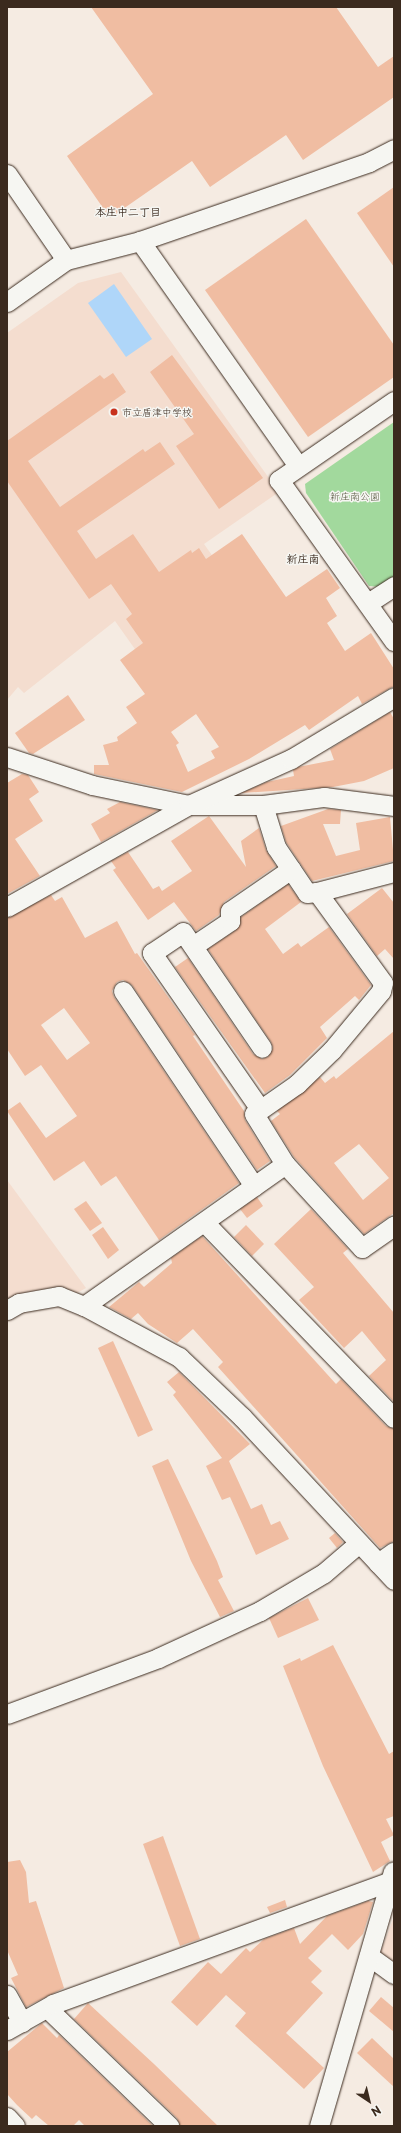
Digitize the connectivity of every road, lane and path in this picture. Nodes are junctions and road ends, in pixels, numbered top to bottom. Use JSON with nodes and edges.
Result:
{"nodes":[{"id":1,"x":394,"y":149,"type":"edge"},
{"id":2,"x":7,"y":174,"type":"edge"},
{"id":3,"x":140,"y":241,"type":"junction"},
{"id":4,"x":66,"y":260,"type":"junction"},
{"id":5,"x":7,"y":302,"type":"edge"},
{"id":6,"x":394,"y":401,"type":"edge"},
{"id":7,"x":298,"y":466,"type":"junction"},
{"id":8,"x":394,"y":586,"type":"edge"},
{"id":9,"x":368,"y":603,"type":"junction"},
{"id":10,"x":394,"y":641,"type":"edge"},
{"id":11,"x":394,"y":697,"type":"edge"},
{"id":12,"x":7,"y":757,"type":"edge"},
{"id":13,"x":189,"y":805,"type":"junction"},
{"id":14,"x":262,"y":805,"type":"junction"},
{"id":15,"x":394,"y":806,"type":"edge"},
{"id":16,"x":291,"y":869,"type":"junction"},
{"id":17,"x":394,"y":872,"type":"edge"},
{"id":18,"x":316,"y":892,"type":"junction"},
{"id":19,"x":7,"y":907,"type":"edge"},
{"id":20,"x":192,"y":946,"type":"junction"},
{"id":21,"x":123,"y":991,"type":"dead end"},
{"id":22,"x":262,"y":1048,"type":"dead end"},
{"id":23,"x":260,"y":1110,"type":"junction"},
{"id":24,"x":285,"y":1164,"type":"junction"},
{"id":25,"x":254,"y":1186,"type":"junction"},
{"id":26,"x":204,"y":1222,"type":"junction"},
{"id":27,"x":394,"y":1226,"type":"edge"},
{"id":28,"x":84,"y":1306,"type":"junction"},
{"id":29,"x":7,"y":1310,"type":"edge"},
{"id":30,"x":394,"y":1418,"type":"edge"},
{"id":31,"x":359,"y":1543,"type":"junction"},
{"id":32,"x":394,"y":1552,"type":"edge"},
{"id":33,"x":378,"y":1563,"type":"junction"},
{"id":34,"x":394,"y":1580,"type":"edge"},
{"id":35,"x":7,"y":1714,"type":"edge"},
{"id":36,"x":392,"y":1876,"type":"edge"},
{"id":37,"x":369,"y":1956,"type":"junction"},
{"id":38,"x":394,"y":1974,"type":"edge"},
{"id":39,"x":7,"y":1995,"type":"edge"},
{"id":40,"x":47,"y":2008,"type":"junction"},
{"id":41,"x":14,"y":2026,"type":"edge"},
{"id":42,"x":7,"y":2117,"type":"edge"},
{"id":43,"x":15,"y":2126,"type":"edge"},
{"id":44,"x":169,"y":2126,"type":"edge"},
{"id":45,"x":319,"y":2126,"type":"edge"}],
"edges":[{"from":1,"to":3,"type":"street"},
{"from":2,"to":4,"type":"street"},
{"from":3,"to":4,"type":"street"},
{"from":3,"to":7,"type":"street"},
{"from":4,"to":5,"type":"street"},
{"from":6,"to":7,"type":"street"},
{"from":7,"to":9,"type":"street"},
{"from":8,"to":9,"type":"street"},
{"from":9,"to":10,"type":"street"},
{"from":11,"to":13,"type":"street"},
{"from":12,"to":13,"type":"street"},
{"from":13,"to":14,"type":"street"},
{"from":13,"to":19,"type":"street"},
{"from":14,"to":15,"type":"street"},
{"from":14,"to":16,"type":"street"},
{"from":16,"to":18,"type":"street"},
{"from":16,"to":20,"type":"street"},
{"from":17,"to":18,"type":"street"},
{"from":18,"to":23,"type":"street"},
{"from":20,"to":22,"type":"street"},
{"from":20,"to":23,"type":"street"},
{"from":21,"to":25,"type":"street"},
{"from":23,"to":24,"type":"street"},
{"from":24,"to":25,"type":"street"},
{"from":24,"to":27,"type":"street"},
{"from":25,"to":26,"type":"street"},
{"from":26,"to":28,"type":"street"},
{"from":26,"to":30,"type":"street"},
{"from":28,"to":29,"type":"street"},
{"from":28,"to":31,"type":"street"},
{"from":31,"to":33,"type":"street"},
{"from":31,"to":35,"type":"street"},
{"from":32,"to":33,"type":"street"},
{"from":33,"to":34,"type":"street"},
{"from":36,"to":37,"type":"street"},
{"from":36,"to":40,"type":"street"},
{"from":37,"to":38,"type":"street"},
{"from":37,"to":45,"type":"street"},
{"from":39,"to":41,"type":"street"},
{"from":40,"to":41,"type":"street"},
{"from":40,"to":44,"type":"street"},
{"from":42,"to":43,"type":"street"}]}
